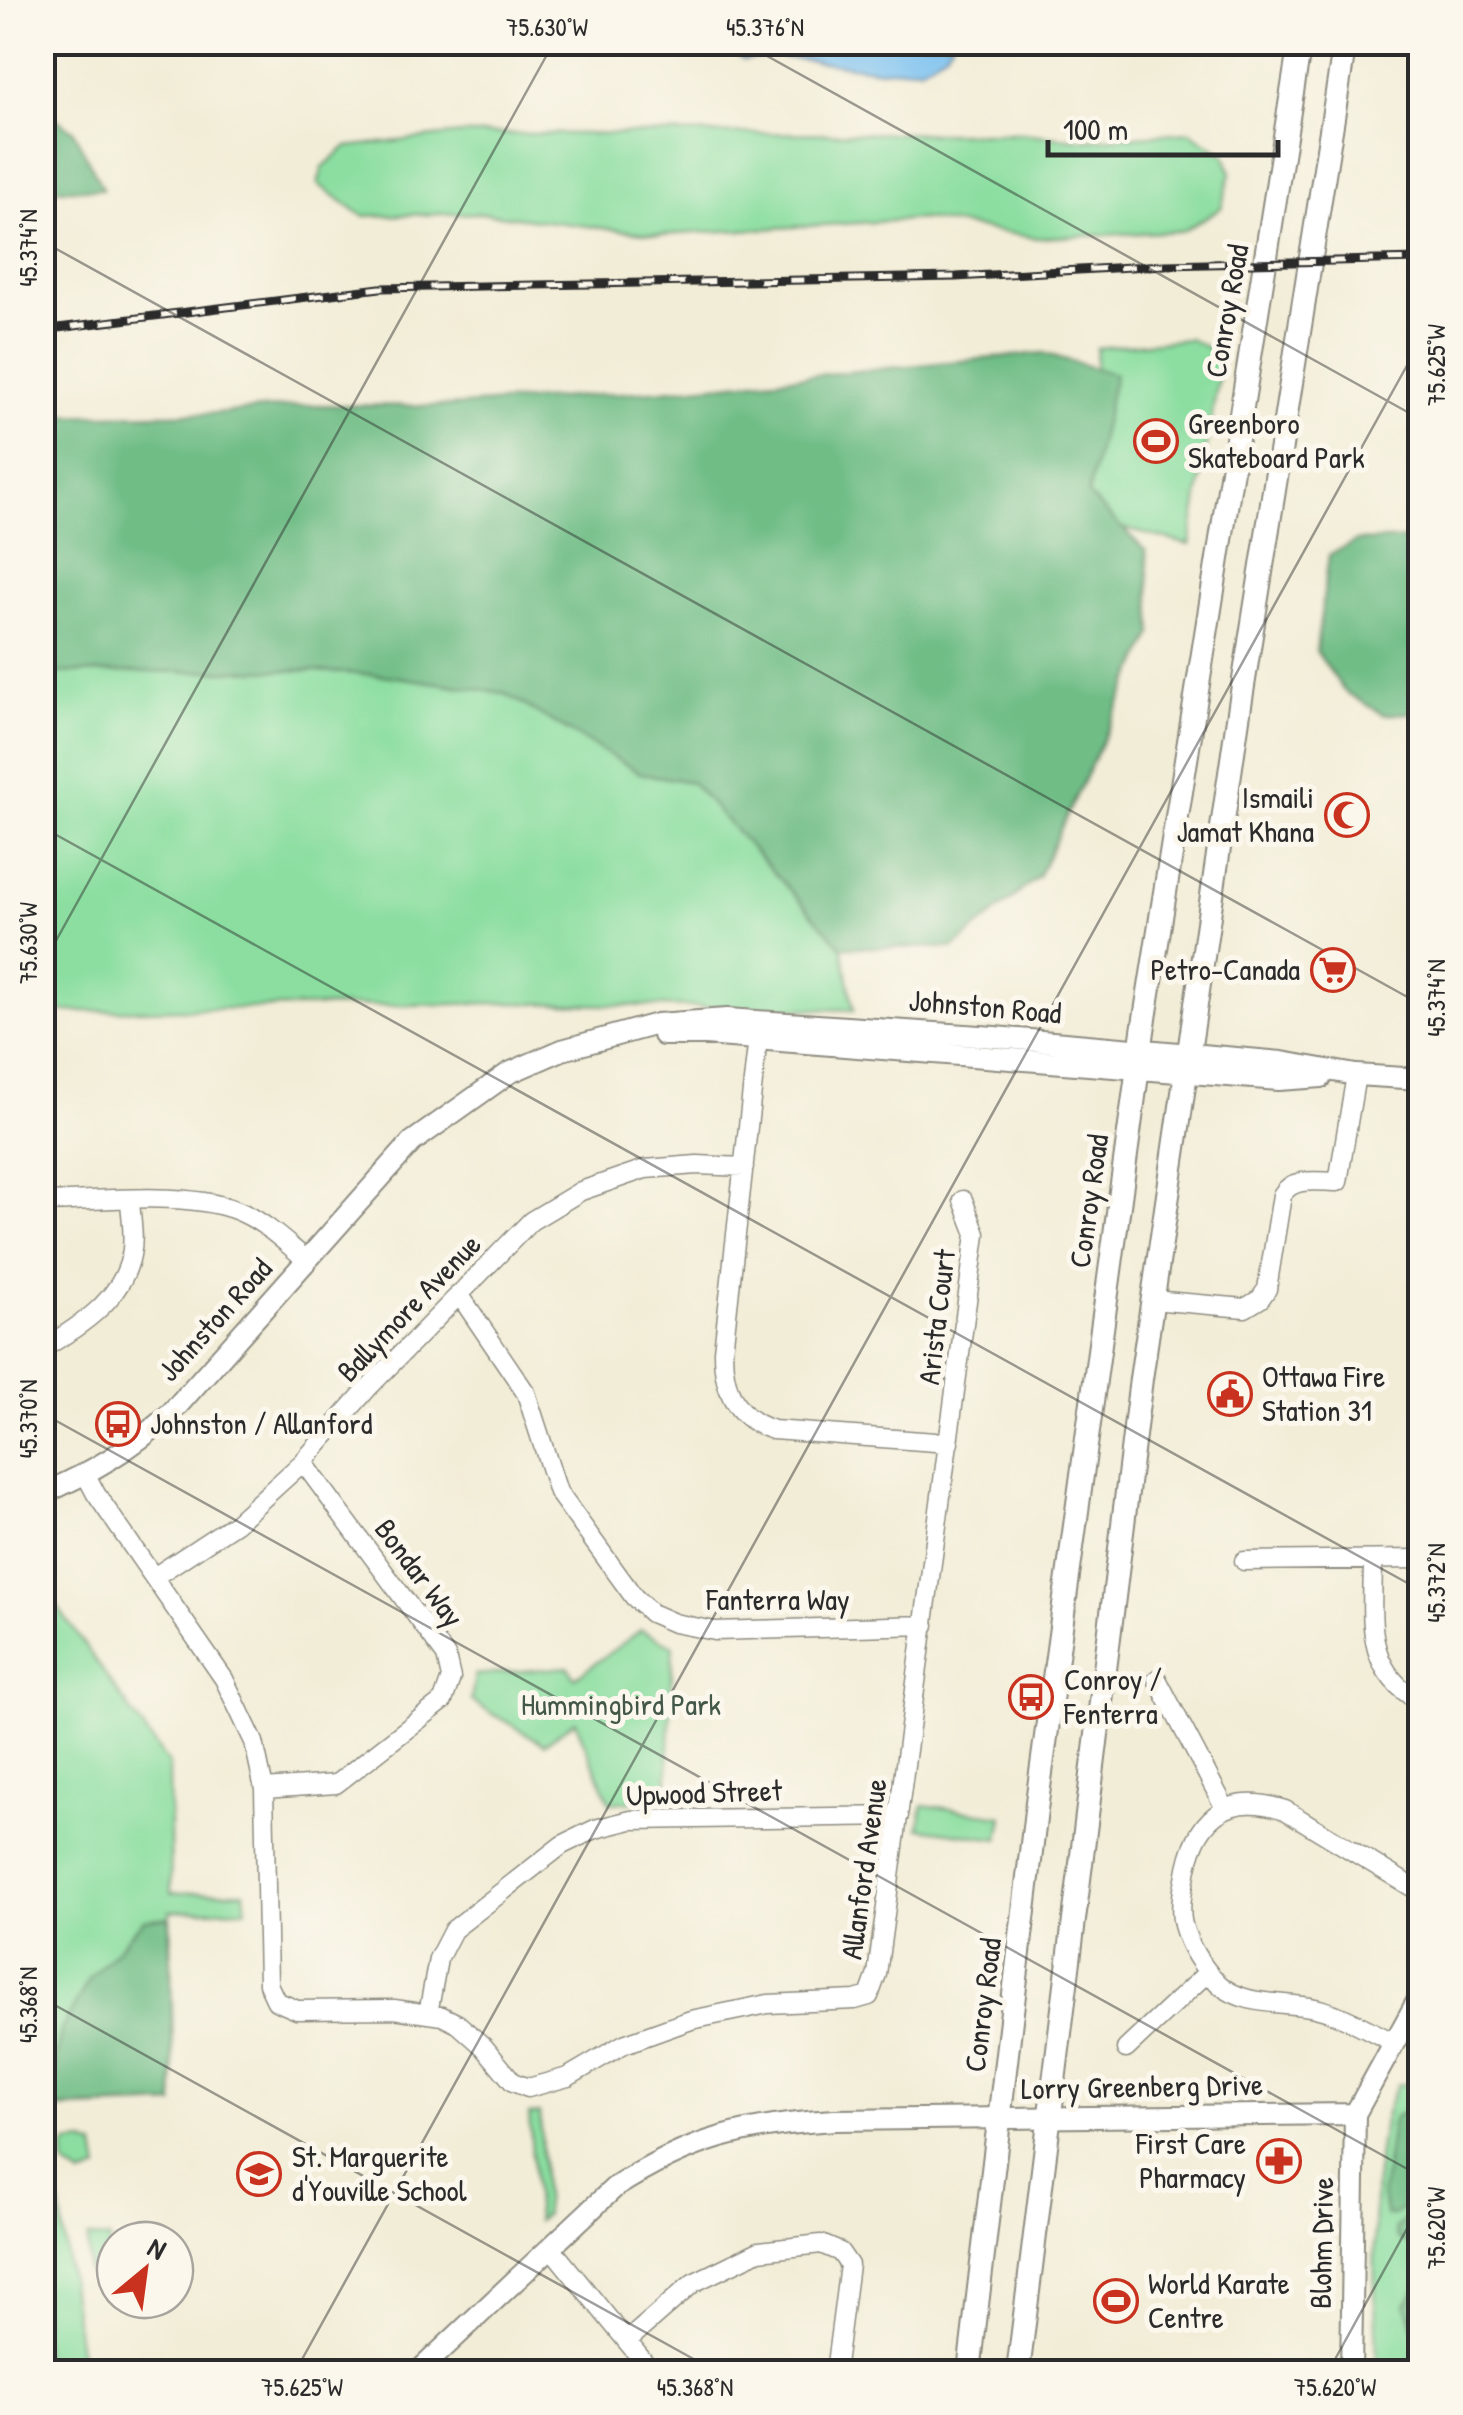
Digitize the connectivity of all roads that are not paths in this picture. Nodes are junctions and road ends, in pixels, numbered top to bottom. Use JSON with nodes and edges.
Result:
{"nodes":[{"id":1,"x":1300,"y":42,"type":"edge"},
{"id":2,"x":1345,"y":42,"type":"edge"},
{"id":3,"x":759,"y":1030,"type":"junction"},
{"id":4,"x":1139,"y":1059,"type":"junction"},
{"id":5,"x":1186,"y":1064,"type":"junction"},
{"id":6,"x":1356,"y":1075,"type":"junction"},
{"id":7,"x":1420,"y":1079,"type":"edge"},
{"id":8,"x":744,"y":1167,"type":"junction"},
{"id":9,"x":963,"y":1200,"type":"dead end"},
{"id":10,"x":130,"y":1201,"type":"junction"},
{"id":11,"x":42,"y":1202,"type":"edge"},
{"id":12,"x":308,"y":1261,"type":"junction"},
{"id":13,"x":459,"y":1294,"type":"junction"},
{"id":14,"x":1152,"y":1300,"type":"junction"},
{"id":15,"x":42,"y":1349,"type":"edge"},
{"id":16,"x":1095,"y":1374,"type":"junction"},
{"id":17,"x":1141,"y":1380,"type":"junction"},
{"id":18,"x":949,"y":1443,"type":"junction"},
{"id":19,"x":303,"y":1462,"type":"junction"},
{"id":20,"x":86,"y":1475,"type":"junction"},
{"id":21,"x":42,"y":1494,"type":"edge"},
{"id":22,"x":1420,"y":1559,"type":"edge"},
{"id":23,"x":1373,"y":1560,"type":"junction"},
{"id":24,"x":1244,"y":1561,"type":"dead end"},
{"id":25,"x":154,"y":1577,"type":"junction"},
{"id":26,"x":925,"y":1625,"type":"junction"},
{"id":27,"x":1157,"y":1679,"type":"dead end"},
{"id":28,"x":1420,"y":1702,"type":"edge"},
{"id":29,"x":264,"y":1789,"type":"junction"},
{"id":30,"x":1226,"y":1808,"type":"junction"},
{"id":31,"x":899,"y":1816,"type":"junction"},
{"id":32,"x":1420,"y":1892,"type":"edge"},
{"id":33,"x":1208,"y":1972,"type":"junction"},
{"id":34,"x":1420,"y":1996,"type":"edge"},
{"id":35,"x":428,"y":2014,"type":"junction"},
{"id":36,"x":1394,"y":2042,"type":"junction"},
{"id":37,"x":1126,"y":2049,"type":"dead end"},
{"id":38,"x":1356,"y":2114,"type":"junction"},
{"id":39,"x":1049,"y":2119,"type":"junction"},
{"id":40,"x":999,"y":2120,"type":"junction"},
{"id":41,"x":551,"y":2248,"type":"junction"},
{"id":42,"x":628,"y":2341,"type":"junction"},
{"id":43,"x":420,"y":2372,"type":"edge"},
{"id":44,"x":652,"y":2372,"type":"edge"},
{"id":45,"x":835,"y":2372,"type":"edge"},
{"id":46,"x":970,"y":2372,"type":"edge"},
{"id":47,"x":1018,"y":2372,"type":"edge"},
{"id":48,"x":1351,"y":2372,"type":"edge"}],
"edges":[{"from":1,"to":4,"type":"main road","name":"Conroy Road"},
{"from":2,"to":5,"type":"main road"},
{"from":3,"to":4,"type":"street","name":"Johnston Road"},
{"from":3,"to":8,"type":"street"},
{"from":3,"to":12,"type":"street","name":"Johnston Road"},
{"from":4,"to":5,"type":"street","name":"Johnston Road"},
{"from":4,"to":16,"type":"main road","name":"Conroy Road"},
{"from":5,"to":6,"type":"street","name":"Johnston Road"},
{"from":5,"to":14,"type":"main road"},
{"from":6,"to":7,"type":"street","name":"Johnston Road"},
{"from":6,"to":14,"type":"street"},
{"from":8,"to":13,"type":"street","name":"Ballymore Avenue"},
{"from":8,"to":18,"type":"street"},
{"from":9,"to":18,"type":"street","name":"Arista Court"},
{"from":10,"to":11,"type":"street"},
{"from":10,"to":12,"type":"street"},
{"from":10,"to":15,"type":"street"},
{"from":12,"to":20,"type":"street","name":"Johnston Road"},
{"from":13,"to":19,"type":"street","name":"Ballymore Avenue"},
{"from":13,"to":26,"type":"street","name":"Fanterra Way"},
{"from":14,"to":17,"type":"main road"},
{"from":16,"to":17,"type":"main road"},
{"from":16,"to":40,"type":"main road","name":"Conroy Road"},
{"from":17,"to":39,"type":"main road"},
{"from":18,"to":26,"type":"street","name":"Allanford Avenue"},
{"from":19,"to":25,"type":"street","name":"Ballymore Avenue"},
{"from":19,"to":29,"type":"street","name":"Bondar Way"},
{"from":20,"to":21,"type":"street","name":"Johnston Road"},
{"from":20,"to":25,"type":"street","name":"Allanford Avenue"},
{"from":22,"to":23,"type":"street"},
{"from":23,"to":24,"type":"street"},
{"from":23,"to":28,"type":"street"},
{"from":25,"to":29,"type":"street","name":"Allanford Avenue"},
{"from":26,"to":31,"type":"street","name":"Allanford Avenue"},
{"from":27,"to":30,"type":"street"},
{"from":29,"to":35,"type":"street","name":"Allanford Avenue"},
{"from":30,"to":32,"type":"street"},
{"from":30,"to":33,"type":"street"},
{"from":31,"to":35,"type":"street","name":"Upwood Street"},
{"from":31,"to":35,"type":"street","name":"Allanford Avenue"},
{"from":33,"to":36,"type":"street"},
{"from":33,"to":37,"type":"street"},
{"from":34,"to":36,"type":"street"},
{"from":36,"to":38,"type":"street"},
{"from":38,"to":39,"type":"street","name":"Lorry Greenberg Drive"},
{"from":38,"to":48,"type":"street","name":"Blohm Drive"},
{"from":39,"to":40,"type":"street","name":"Lorry Greenberg Drive"},
{"from":39,"to":47,"type":"main road"},
{"from":40,"to":41,"type":"street","name":"Lorry Greenberg Drive"},
{"from":40,"to":46,"type":"main road","name":"Conroy Road"},
{"from":41,"to":42,"type":"street"},
{"from":41,"to":43,"type":"street","name":"Lorry Greenberg Drive"},
{"from":42,"to":44,"type":"street"},
{"from":42,"to":45,"type":"street"}]}
